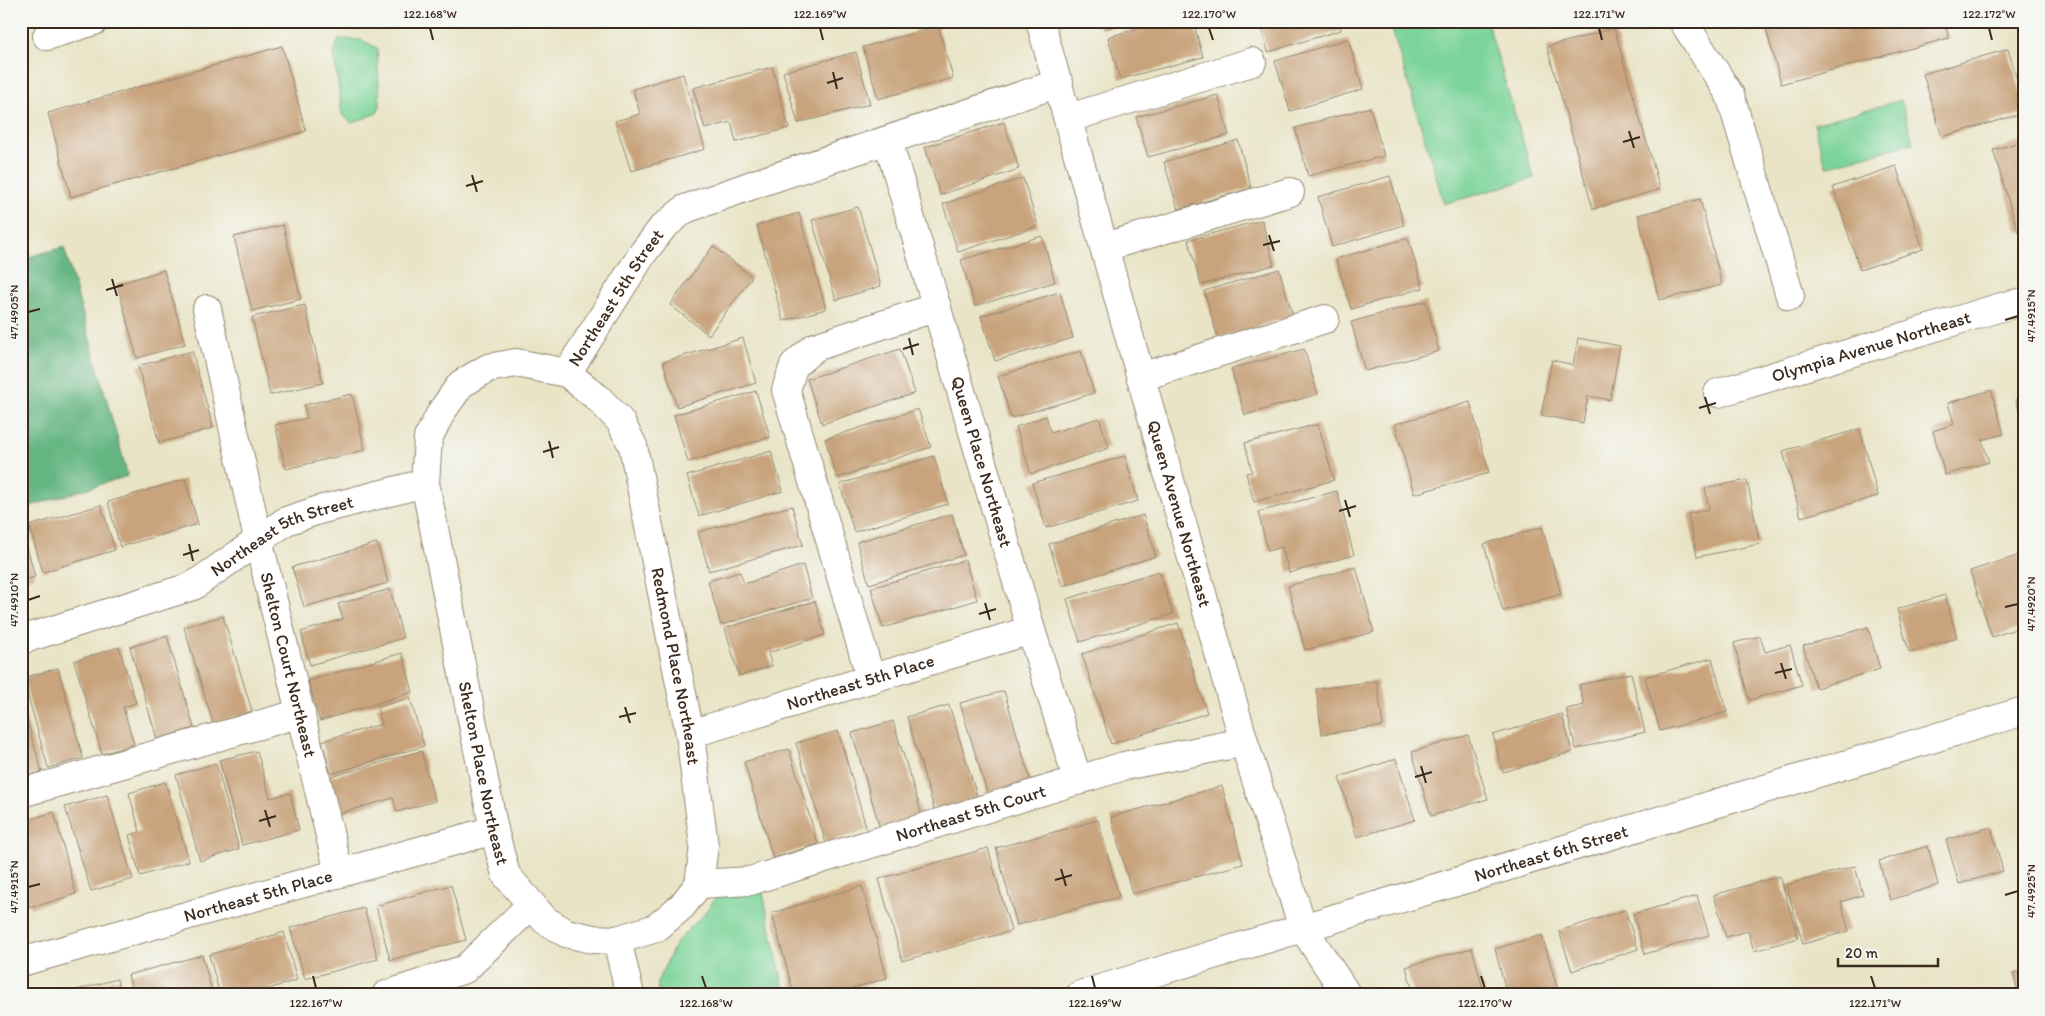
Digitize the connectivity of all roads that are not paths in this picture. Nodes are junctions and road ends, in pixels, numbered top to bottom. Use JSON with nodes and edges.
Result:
{"nodes":[{"id":1,"x":94,"y":21,"type":"edge"},
{"id":2,"x":1040,"y":21,"type":"edge"},
{"id":3,"x":1683,"y":21,"type":"edge"},
{"id":4,"x":47,"y":36,"type":"dead end"},
{"id":5,"x":1252,"y":62,"type":"dead end"},
{"id":6,"x":1059,"y":83,"type":"junction"},
{"id":7,"x":1069,"y":118,"type":"junction"},
{"id":8,"x":888,"y":141,"type":"junction"},
{"id":9,"x":1290,"y":192,"type":"dead end"},
{"id":10,"x":1105,"y":247,"type":"junction"},
{"id":11,"x":1790,"y":296,"type":"dead end"},
{"id":12,"x":2024,"y":302,"type":"edge"},
{"id":13,"x":936,"y":307,"type":"junction"},
{"id":14,"x":207,"y":309,"type":"dead end"},
{"id":15,"x":1325,"y":319,"type":"dead end"},
{"id":16,"x":567,"y":373,"type":"junction"},
{"id":17,"x":1141,"y":377,"type":"junction"},
{"id":18,"x":1718,"y":393,"type":"dead end"},
{"id":19,"x":425,"y":483,"type":"junction"},
{"id":20,"x":258,"y":539,"type":"junction"},
{"id":21,"x":1031,"y":630,"type":"junction"},
{"id":22,"x":21,"y":640,"type":"edge"},
{"id":23,"x":871,"y":679,"type":"junction"},
{"id":24,"x":2024,"y":711,"type":"edge"},
{"id":25,"x":301,"y":713,"type":"junction"},
{"id":26,"x":690,"y":734,"type":"junction"},
{"id":27,"x":1244,"y":742,"type":"junction"},
{"id":28,"x":1078,"y":781,"type":"junction"},
{"id":29,"x":21,"y":793,"type":"edge"},
{"id":30,"x":494,"y":830,"type":"junction"},
{"id":31,"x":339,"y":873,"type":"junction"},
{"id":32,"x":699,"y":884,"type":"junction"},
{"id":33,"x":531,"y":905,"type":"junction"},
{"id":34,"x":1303,"y":928,"type":"junction"},
{"id":35,"x":617,"y":940,"type":"junction"},
{"id":36,"x":21,"y":962,"type":"edge"},
{"id":37,"x":386,"y":995,"type":"edge"},
{"id":38,"x":630,"y":995,"type":"edge"},
{"id":39,"x":1080,"y":995,"type":"edge"},
{"id":40,"x":1347,"y":995,"type":"edge"}],
"edges":[{"from":1,"to":4,"type":"street"},
{"from":2,"to":6,"type":"street","name":"Queen Avenue Northeast"},
{"from":3,"to":11,"type":"street"},
{"from":5,"to":7,"type":"street"},
{"from":6,"to":7,"type":"street","name":"Queen Avenue Northeast"},
{"from":6,"to":8,"type":"street","name":"Northeast 5th Street"},
{"from":7,"to":10,"type":"street","name":"Queen Avenue Northeast"},
{"from":8,"to":13,"type":"street","name":"Queen Place Northeast"},
{"from":8,"to":16,"type":"street","name":"Northeast 5th Street"},
{"from":9,"to":10,"type":"street"},
{"from":10,"to":17,"type":"street","name":"Queen Avenue Northeast"},
{"from":12,"to":18,"type":"street","name":"Olympia Avenue Northeast"},
{"from":13,"to":21,"type":"street","name":"Queen Place Northeast"},
{"from":13,"to":23,"type":"street"},
{"from":14,"to":20,"type":"street","name":"Shelton Court Northeast"},
{"from":15,"to":17,"type":"street"},
{"from":16,"to":19,"type":"street","name":"Northeast 5th Street"},
{"from":16,"to":26,"type":"street","name":"Redmond Place Northeast"},
{"from":17,"to":27,"type":"street","name":"Queen Avenue Northeast"},
{"from":19,"to":20,"type":"street","name":"Northeast 5th Street"},
{"from":19,"to":30,"type":"street","name":"Shelton Place Northeast"},
{"from":20,"to":22,"type":"street","name":"Northeast 5th Street"},
{"from":20,"to":25,"type":"street","name":"Shelton Court Northeast"},
{"from":21,"to":23,"type":"street","name":"Northeast 5th Place"},
{"from":21,"to":28,"type":"street","name":"Queen Place Northeast"},
{"from":23,"to":26,"type":"street","name":"Northeast 5th Place"},
{"from":24,"to":34,"type":"street","name":"Northeast 6th Street"},
{"from":25,"to":29,"type":"street"},
{"from":25,"to":31,"type":"street","name":"Shelton Court Northeast"},
{"from":26,"to":32,"type":"street","name":"Redmond Place Northeast"},
{"from":27,"to":28,"type":"street","name":"Northeast 5th Court"},
{"from":27,"to":34,"type":"street","name":"Queen Avenue Northeast"},
{"from":28,"to":32,"type":"street","name":"Northeast 5th Court"},
{"from":30,"to":31,"type":"street","name":"Northeast 5th Place"},
{"from":30,"to":33,"type":"street","name":"Shelton Place Northeast"},
{"from":31,"to":36,"type":"street","name":"Northeast 5th Place"},
{"from":32,"to":35,"type":"street"},
{"from":33,"to":35,"type":"street","name":"Shelton Place Northeast"},
{"from":33,"to":37,"type":"street"},
{"from":34,"to":39,"type":"street","name":"Northeast 6th Street"},
{"from":34,"to":40,"type":"street","name":"Queen Avenue Northeast"},
{"from":35,"to":38,"type":"street"}]}
